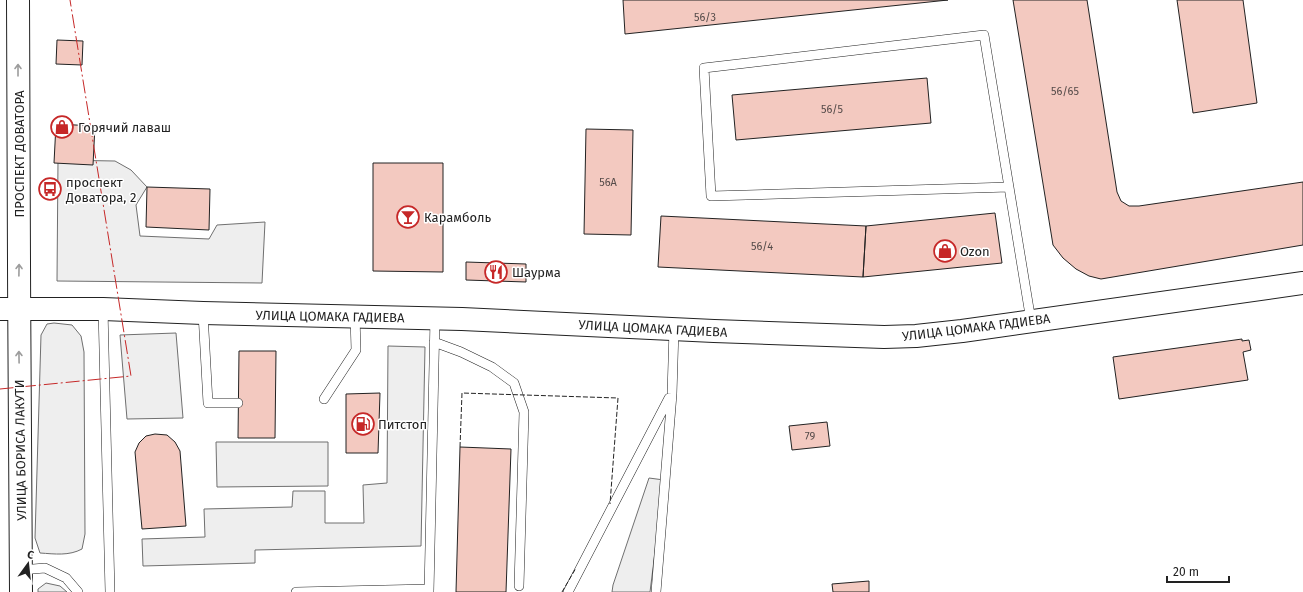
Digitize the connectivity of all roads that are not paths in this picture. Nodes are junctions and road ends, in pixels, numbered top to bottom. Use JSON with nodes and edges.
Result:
{"nodes":[{"id":1,"x":18,"y":0,"type":"edge"},
{"id":2,"x":1009,"y":187,"type":"junction"},
{"id":3,"x":1303,"y":283,"type":"edge"},
{"id":4,"x":9,"y":309,"type":"edge"},
{"id":5,"x":103,"y":309,"type":"junction"},
{"id":6,"x":203,"y":313,"type":"junction"},
{"id":7,"x":356,"y":316,"type":"junction"},
{"id":8,"x":434,"y":318,"type":"junction"},
{"id":9,"x":1031,"y":321,"type":"junction"},
{"id":10,"x":674,"y":329,"type":"junction"},
{"id":11,"x":434,"y":342,"type":"junction"},
{"id":12,"x":672,"y":394,"type":"junction"},
{"id":13,"x":324,"y":399,"type":"dead end"},
{"id":14,"x":238,"y":403,"type":"dead end"},
{"id":15,"x":21,"y":570,"type":"junction"},
{"id":16,"x":519,"y":586,"type":"dead end"},
{"id":17,"x":429,"y":591,"type":"edge"},
{"id":18,"x":21,"y":592,"type":"edge"},
{"id":19,"x":78,"y":592,"type":"edge"},
{"id":20,"x":110,"y":592,"type":"edge"},
{"id":21,"x":296,"y":592,"type":"edge"},
{"id":22,"x":568,"y":592,"type":"edge"},
{"id":23,"x":656,"y":592,"type":"edge"}],
"edges":[{"from":4,"to":1,"type":"main road","name":"ПРОСПЕКТ ДОВАТОРА","one_way":true},
{"from":2,"to":2,"type":"lane"},
{"from":2,"to":9,"type":"lane"},
{"from":3,"to":9,"type":"main road","name":"УЛИЦА ЦОМАКА ГАДИЕВА"},
{"from":4,"to":5,"type":"main road","name":"УЛИЦА ЦОМАКА ГАДИЕВА"},
{"from":15,"to":4,"type":"main road","name":"УЛИЦА БОРИСА ЛАКУТИ","one_way":true},
{"from":5,"to":6,"type":"main road","name":"УЛИЦА ЦОМАКА ГАДИЕВА"},
{"from":5,"to":20,"type":"lane"},
{"from":6,"to":7,"type":"main road","name":"УЛИЦА ЦОМАКА ГАДИЕВА"},
{"from":6,"to":14,"type":"lane"},
{"from":7,"to":8,"type":"main road","name":"УЛИЦА ЦОМАКА ГАДИЕВА"},
{"from":7,"to":13,"type":"lane"},
{"from":8,"to":10,"type":"main road","name":"УЛИЦА ЦОМАКА ГАДИЕВА"},
{"from":8,"to":11,"type":"lane"},
{"from":9,"to":10,"type":"main road","name":"УЛИЦА ЦОМАКА ГАДИЕВА"},
{"from":10,"to":12,"type":"lane"},
{"from":11,"to":16,"type":"lane"},
{"from":11,"to":17,"type":"lane"},
{"from":12,"to":22,"type":"lane"},
{"from":12,"to":23,"type":"lane"},
{"from":15,"to":18,"type":"main road","name":"УЛИЦА БОРИСА ЛАКУТИ"},
{"from":15,"to":19,"type":"lane"},
{"from":17,"to":21,"type":"lane"}]}
